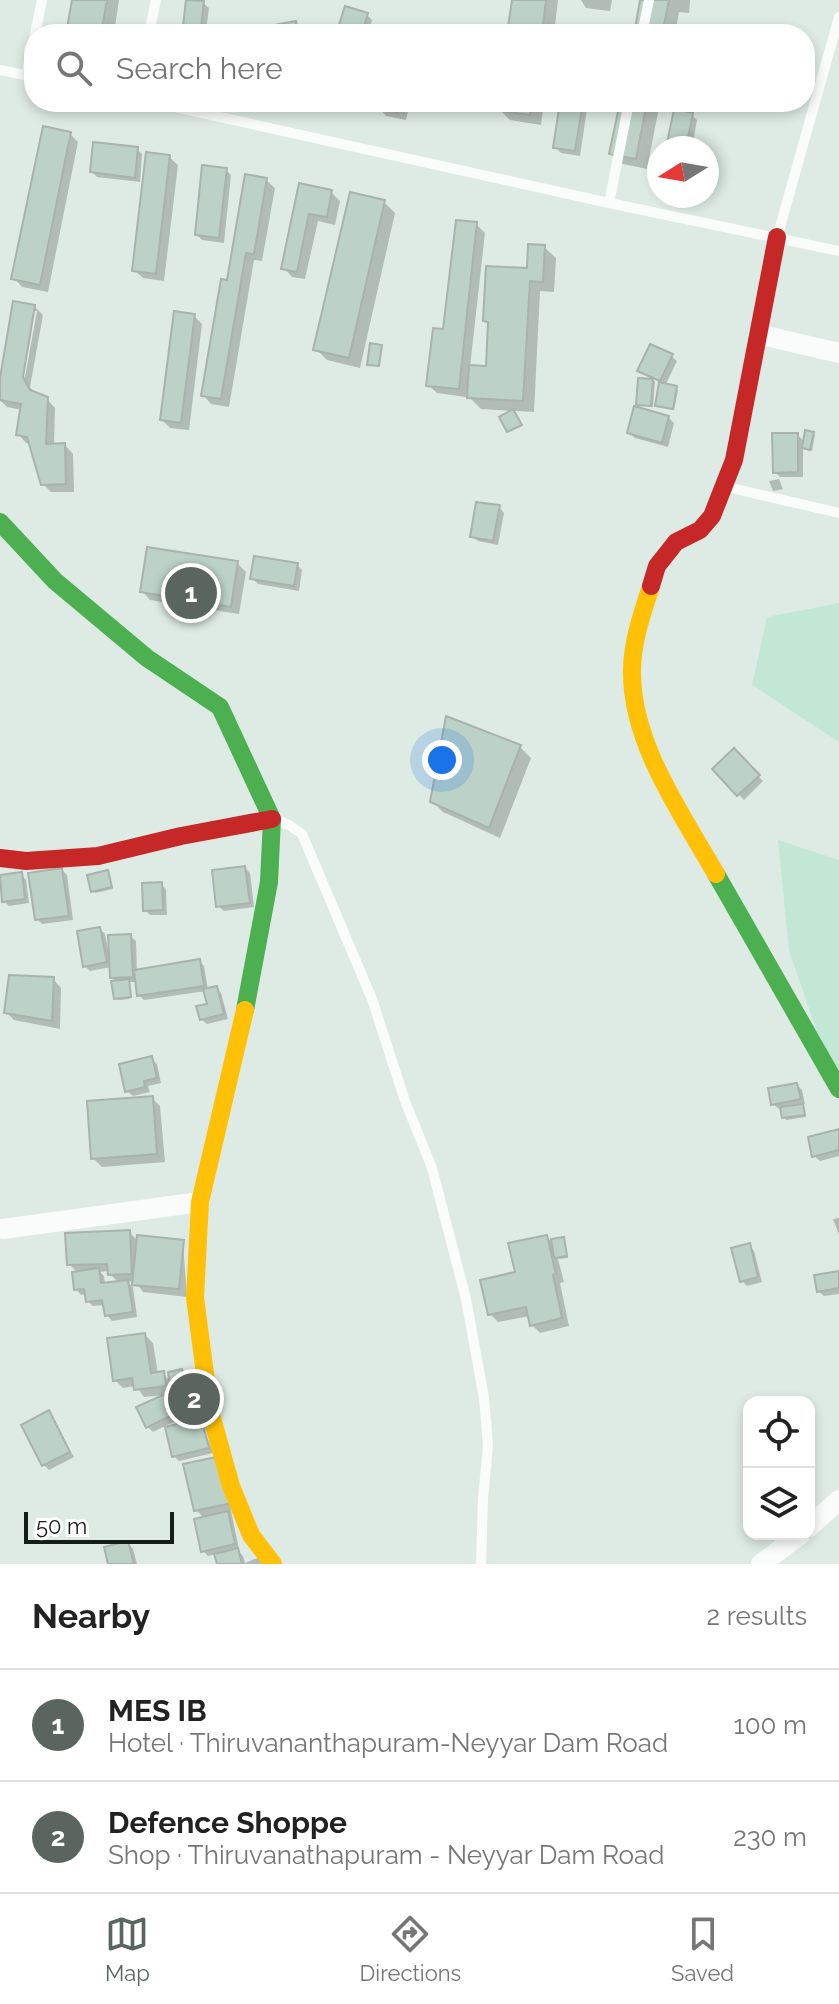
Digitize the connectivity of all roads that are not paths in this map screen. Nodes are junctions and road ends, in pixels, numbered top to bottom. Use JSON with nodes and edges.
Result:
{"nodes":[{"id":1,"x":42,"y":0,"type":"edge"},
{"id":2,"x":156,"y":0,"type":"edge"},
{"id":3,"x":649,"y":0,"type":"edge"},
{"id":4,"x":839,"y":21,"type":"edge"},
{"id":5,"x":37,"y":24,"type":"edge"},
{"id":6,"x":151,"y":24,"type":"edge"},
{"id":7,"x":644,"y":24,"type":"edge"},
{"id":8,"x":0,"y":70,"type":"edge"},
{"id":9,"x":24,"y":76,"type":"edge"},
{"id":10,"x":815,"y":105,"type":"edge"},
{"id":11,"x":197,"y":112,"type":"edge"},
{"id":12,"x":627,"y":112,"type":"edge"},
{"id":13,"x":813,"y":112,"type":"edge"},
{"id":14,"x":609,"y":203,"type":"junction"},
{"id":15,"x":777,"y":237,"type":"junction"},
{"id":16,"x":839,"y":251,"type":"edge"},
{"id":17,"x":758,"y":334,"type":"junction"},
{"id":18,"x":839,"y":353,"type":"edge"},
{"id":19,"x":725,"y":487,"type":"junction"},
{"id":20,"x":839,"y":513,"type":"edge"},
{"id":21,"x":0,"y":522,"type":"edge"},
{"id":22,"x":272,"y":819,"type":"junction"},
{"id":23,"x":0,"y":858,"type":"edge"},
{"id":24,"x":839,"y":1089,"type":"edge"},
{"id":25,"x":200,"y":1202,"type":"junction"},
{"id":26,"x":3,"y":1229,"type":"dead end"},
{"id":27,"x":839,"y":1500,"type":"edge"},
{"id":28,"x":815,"y":1522,"type":"edge"},
{"id":29,"x":793,"y":1540,"type":"edge"},
{"id":30,"x":273,"y":1564,"type":"edge"},
{"id":31,"x":481,"y":1564,"type":"edge"},
{"id":32,"x":761,"y":1564,"type":"edge"}],
"edges":[{"from":1,"to":5,"type":"lane"},
{"from":2,"to":6,"type":"lane"},
{"from":3,"to":7,"type":"lane"},
{"from":4,"to":10,"type":"lane"},
{"from":8,"to":9,"type":"lane"},
{"from":11,"to":14,"type":"lane"},
{"from":12,"to":14,"type":"lane"},
{"from":13,"to":15,"type":"lane"},
{"from":14,"to":15,"type":"lane"},
{"from":15,"to":16,"type":"lane"},
{"from":15,"to":17,"type":"street"},
{"from":17,"to":18,"type":"street"},
{"from":17,"to":19,"type":"street"},
{"from":19,"to":20,"type":"lane"},
{"from":19,"to":24,"type":"street"},
{"from":21,"to":22,"type":"street"},
{"from":22,"to":23,"type":"street"},
{"from":22,"to":25,"type":"street"},
{"from":22,"to":31,"type":"lane"},
{"from":25,"to":26,"type":"street"},
{"from":25,"to":30,"type":"street"},
{"from":27,"to":28,"type":"street"},
{"from":29,"to":32,"type":"street"}]}
